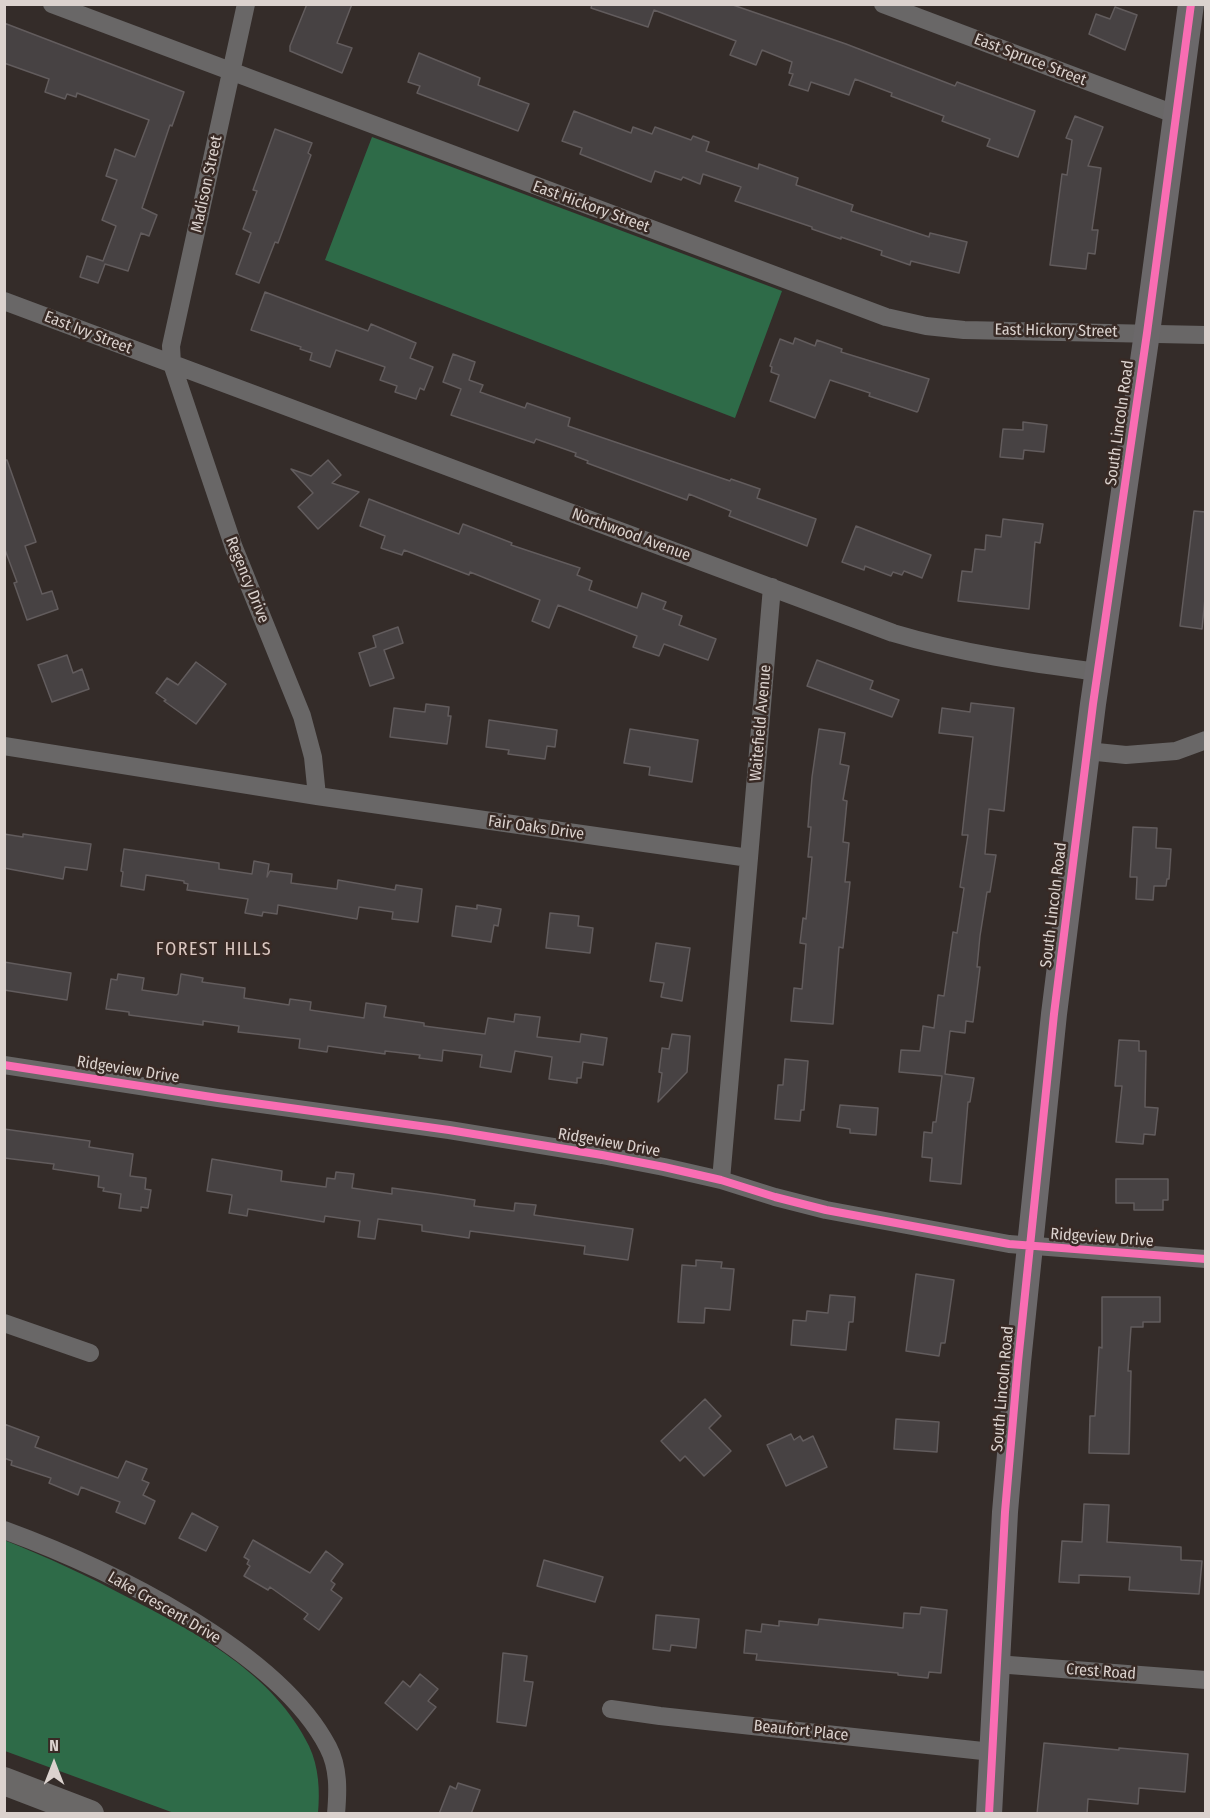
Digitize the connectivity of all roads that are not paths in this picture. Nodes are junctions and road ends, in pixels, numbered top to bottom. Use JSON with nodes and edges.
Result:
{"nodes":[{"id":1,"x":52,"y":4,"type":"edge"},
{"id":2,"x":246,"y":4,"type":"edge"},
{"id":3,"x":883,"y":4,"type":"edge"},
{"id":4,"x":1191,"y":4,"type":"edge"},
{"id":5,"x":231,"y":73,"type":"junction"},
{"id":6,"x":1177,"y":115,"type":"junction"},
{"id":7,"x":4,"y":301,"type":"edge"},
{"id":8,"x":1147,"y":333,"type":"junction"},
{"id":9,"x":1206,"y":335,"type":"edge"},
{"id":10,"x":172,"y":364,"type":"junction"},
{"id":11,"x":772,"y":587,"type":"junction"},
{"id":12,"x":1098,"y":672,"type":"junction"},
{"id":13,"x":1206,"y":740,"type":"edge"},
{"id":14,"x":4,"y":746,"type":"edge"},
{"id":15,"x":1087,"y":752,"type":"junction"},
{"id":16,"x":317,"y":796,"type":"junction"},
{"id":17,"x":749,"y":858,"type":"junction"},
{"id":18,"x":4,"y":1065,"type":"edge"},
{"id":19,"x":721,"y":1180,"type":"junction"},
{"id":20,"x":1031,"y":1246,"type":"junction"},
{"id":21,"x":1206,"y":1259,"type":"edge"},
{"id":22,"x":4,"y":1323,"type":"edge"},
{"id":23,"x":90,"y":1353,"type":"dead end"},
{"id":24,"x":4,"y":1530,"type":"edge"},
{"id":25,"x":996,"y":1664,"type":"junction"},
{"id":26,"x":1206,"y":1680,"type":"edge"},
{"id":27,"x":610,"y":1708,"type":"dead end"},
{"id":28,"x":992,"y":1752,"type":"junction"},
{"id":29,"x":4,"y":1781,"type":"edge"},
{"id":30,"x":90,"y":1814,"type":"edge"},
{"id":31,"x":336,"y":1814,"type":"edge"},
{"id":32,"x":989,"y":1814,"type":"edge"}],
"edges":[{"from":1,"to":5,"type":"street","name":"East Hickory Street"},
{"from":2,"to":5,"type":"street","name":"Madison Street"},
{"from":3,"to":6,"type":"street","name":"East Spruce Street"},
{"from":4,"to":6,"type":"street","name":"South Lincoln Road"},
{"from":5,"to":8,"type":"street","name":"East Hickory Street"},
{"from":5,"to":10,"type":"street","name":"Madison Street"},
{"from":6,"to":8,"type":"street","name":"South Lincoln Road"},
{"from":7,"to":10,"type":"street","name":"East Ivy Street"},
{"from":8,"to":9,"type":"street","name":"East Hickory Street"},
{"from":8,"to":12,"type":"street","name":"South Lincoln Road"},
{"from":10,"to":11,"type":"street","name":"Northwood Avenue"},
{"from":10,"to":16,"type":"street","name":"Regency Drive"},
{"from":11,"to":12,"type":"street","name":"Northwood Avenue"},
{"from":11,"to":17,"type":"street","name":"Waitefield Avenue"},
{"from":12,"to":15,"type":"street","name":"South Lincoln Road"},
{"from":13,"to":15,"type":"street"},
{"from":14,"to":16,"type":"street","name":"Fair Oaks Drive"},
{"from":15,"to":20,"type":"street","name":"South Lincoln Road"},
{"from":16,"to":17,"type":"street","name":"Fair Oaks Drive"},
{"from":17,"to":19,"type":"street"},
{"from":18,"to":19,"type":"street","name":"Ridgeview Drive"},
{"from":19,"to":20,"type":"street","name":"Ridgeview Drive"},
{"from":20,"to":21,"type":"street","name":"Ridgeview Drive"},
{"from":20,"to":25,"type":"street","name":"South Lincoln Road"},
{"from":22,"to":23,"type":"street"},
{"from":24,"to":31,"type":"street","name":"Lake Crescent Drive"},
{"from":25,"to":26,"type":"street","name":"Crest Road"},
{"from":25,"to":28,"type":"street","name":"South Lincoln Road"},
{"from":27,"to":28,"type":"street","name":"Beaufort Place"},
{"from":28,"to":32,"type":"street","name":"South Lincoln Road"},
{"from":29,"to":30,"type":"main road"}]}
